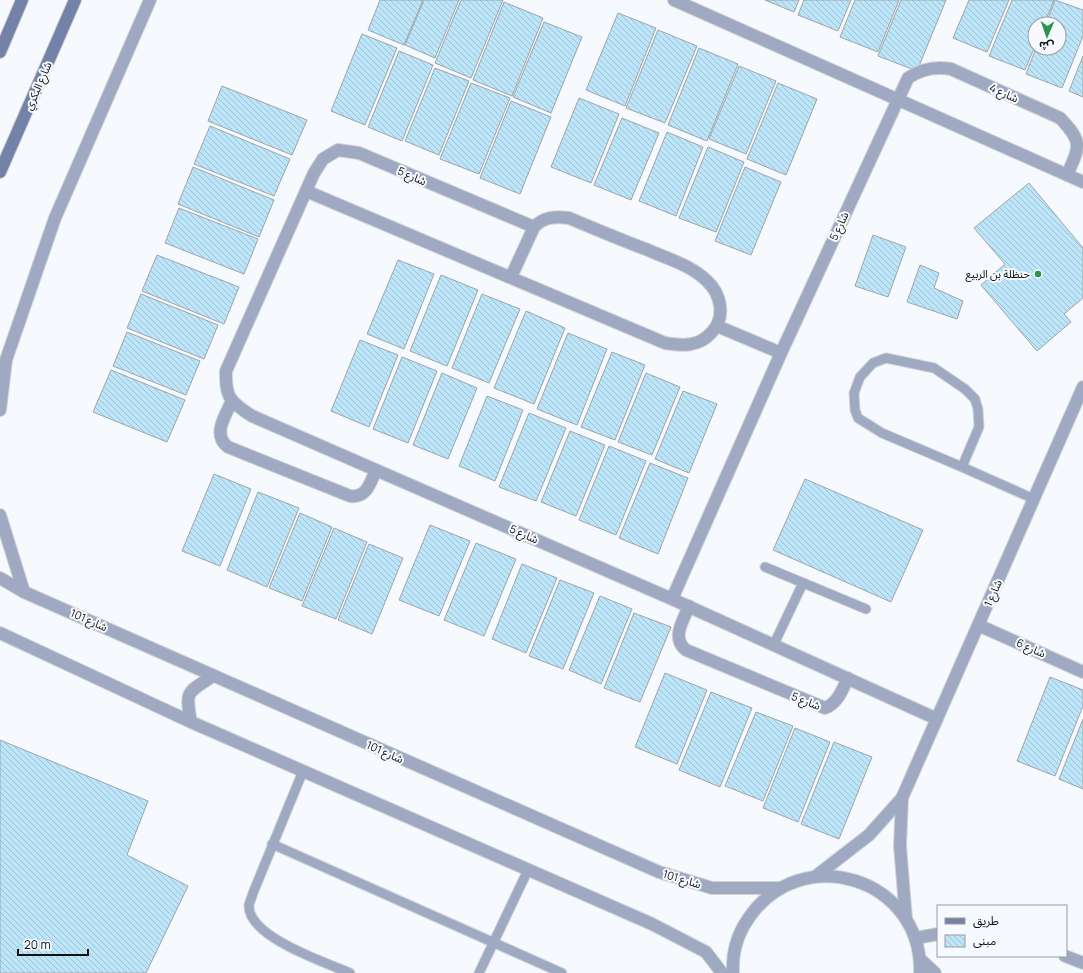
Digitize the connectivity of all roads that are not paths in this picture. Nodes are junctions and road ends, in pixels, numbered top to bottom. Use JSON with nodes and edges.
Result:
{"nodes":[{"id":1,"x":22,"y":0,"type":"edge"},
{"id":2,"x":75,"y":0,"type":"edge"},
{"id":3,"x":150,"y":0,"type":"edge"},
{"id":4,"x":674,"y":0,"type":"edge"},
{"id":5,"x":0,"y":52,"type":"edge"},
{"id":6,"x":897,"y":100,"type":"junction"},
{"id":7,"x":0,"y":172,"type":"edge"},
{"id":8,"x":1067,"y":175,"type":"junction"},
{"id":9,"x":1083,"y":182,"type":"edge"},
{"id":10,"x":306,"y":190,"type":"junction"},
{"id":11,"x":534,"y":227,"type":"junction"},
{"id":12,"x":511,"y":277,"type":"junction"},
{"id":13,"x":717,"y":326,"type":"junction"},
{"id":14,"x":782,"y":353,"type":"junction"},
{"id":15,"x":1083,"y":387,"type":"edge"},
{"id":16,"x":232,"y":401,"type":"junction"},
{"id":17,"x":0,"y":410,"type":"edge"},
{"id":18,"x":962,"y":467,"type":"junction"},
{"id":19,"x":376,"y":470,"type":"junction"},
{"id":20,"x":1034,"y":499,"type":"junction"},
{"id":21,"x":0,"y":515,"type":"edge"},
{"id":22,"x":765,"y":567,"type":"dead end"},
{"id":23,"x":0,"y":578,"type":"edge"},
{"id":24,"x":804,"y":583,"type":"junction"},
{"id":25,"x":24,"y":592,"type":"junction"},
{"id":26,"x":672,"y":599,"type":"junction"},
{"id":27,"x":689,"y":606,"type":"junction"},
{"id":28,"x":866,"y":609,"type":"dead end"},
{"id":29,"x":978,"y":625,"type":"junction"},
{"id":30,"x":0,"y":633,"type":"edge"},
{"id":31,"x":774,"y":644,"type":"junction"},
{"id":32,"x":1083,"y":672,"type":"edge"},
{"id":33,"x":213,"y":676,"type":"junction"},
{"id":34,"x":848,"y":678,"type":"junction"},
{"id":35,"x":937,"y":719,"type":"junction"},
{"id":36,"x":191,"y":722,"type":"junction"},
{"id":37,"x":303,"y":771,"type":"junction"},
{"id":38,"x":902,"y":798,"type":"junction"},
{"id":39,"x":272,"y":844,"type":"junction"},
{"id":40,"x":528,"y":870,"type":"junction"},
{"id":41,"x":816,"y":876,"type":"junction"},
{"id":42,"x":780,"y":888,"type":"junction"},
{"id":43,"x":906,"y":919,"type":"junction"},
{"id":44,"x":937,"y":934,"type":"edge"},
{"id":45,"x":916,"y":938,"type":"junction"},
{"id":46,"x":494,"y":942,"type":"junction"},
{"id":47,"x":1067,"y":957,"type":"edge"},
{"id":48,"x":920,"y":959,"type":"junction"},
{"id":49,"x":1083,"y":963,"type":"edge"},
{"id":50,"x":350,"y":973,"type":"edge"},
{"id":51,"x":479,"y":973,"type":"edge"},
{"id":52,"x":562,"y":973,"type":"edge"},
{"id":53,"x":722,"y":973,"type":"edge"},
{"id":54,"x":733,"y":973,"type":"edge"},
{"id":55,"x":920,"y":973,"type":"edge"},
{"id":56,"x":935,"y":973,"type":"edge"}],
"edges":[{"from":1,"to":5,"type":"main road"},
{"from":2,"to":7,"type":"main road","name":"شارع البكري"},
{"from":3,"to":17,"type":"street"},
{"from":4,"to":6,"type":"street"},
{"from":6,"to":8,"type":"street"},
{"from":6,"to":8,"type":"street","name":"شارع 4"},
{"from":6,"to":14,"type":"street","name":"شارع 5"},
{"from":8,"to":9,"type":"street"},
{"from":10,"to":11,"type":"street","name":"شارع 5"},
{"from":10,"to":12,"type":"street"},
{"from":10,"to":16,"type":"street","name":"شارع 5"},
{"from":11,"to":12,"type":"street"},
{"from":11,"to":13,"type":"street"},
{"from":12,"to":13,"type":"street"},
{"from":13,"to":14,"type":"street"},
{"from":14,"to":26,"type":"street","name":"شارع 5"},
{"from":15,"to":20,"type":"street","name":"شارع 1"},
{"from":16,"to":19,"type":"street","name":"شارع 5"},
{"from":16,"to":19,"type":"street"},
{"from":18,"to":18,"type":"lane"},
{"from":18,"to":20,"type":"lane"},
{"from":19,"to":26,"type":"street","name":"شارع 5"},
{"from":20,"to":29,"type":"street","name":"شارع 1"},
{"from":21,"to":25,"type":"street"},
{"from":22,"to":24,"type":"lane"},
{"from":23,"to":25,"type":"street","name":"شارع 101"},
{"from":24,"to":28,"type":"lane"},
{"from":24,"to":31,"type":"lane"},
{"from":25,"to":33,"type":"street","name":"شارع 101"},
{"from":26,"to":27,"type":"street","name":"شارع 5"},
{"from":27,"to":31,"type":"street","name":"شارع 5"},
{"from":27,"to":34,"type":"street","name":"شارع 5"},
{"from":29,"to":32,"type":"street","name":"شارع 6"},
{"from":29,"to":35,"type":"street","name":"شارع 1"},
{"from":30,"to":36,"type":"street"},
{"from":31,"to":34,"type":"street","name":"شارع 5"},
{"from":33,"to":36,"type":"street"},
{"from":33,"to":42,"type":"street","name":"شارع 101"},
{"from":34,"to":35,"type":"street","name":"شارع 5"},
{"from":35,"to":38,"type":"street","name":"شارع 1"},
{"from":36,"to":37,"type":"street"},
{"from":37,"to":39,"type":"lane"},
{"from":37,"to":40,"type":"street"},
{"from":38,"to":41,"type":"street","name":"شارع 1"},
{"from":38,"to":43,"type":"street","name":"شارع 1"},
{"from":39,"to":46,"type":"lane"},
{"from":39,"to":50,"type":"lane"},
{"from":40,"to":46,"type":"lane"},
{"from":40,"to":53,"type":"street"},
{"from":41,"to":42,"type":"street"},
{"from":41,"to":43,"type":"street"},
{"from":42,"to":54,"type":"street"},
{"from":43,"to":45,"type":"street"},
{"from":44,"to":45,"type":"street"},
{"from":45,"to":48,"type":"street"},
{"from":46,"to":51,"type":"lane"},
{"from":46,"to":52,"type":"lane"},
{"from":47,"to":49,"type":"street"},
{"from":48,"to":55,"type":"street"},
{"from":48,"to":56,"type":"street"}]}
